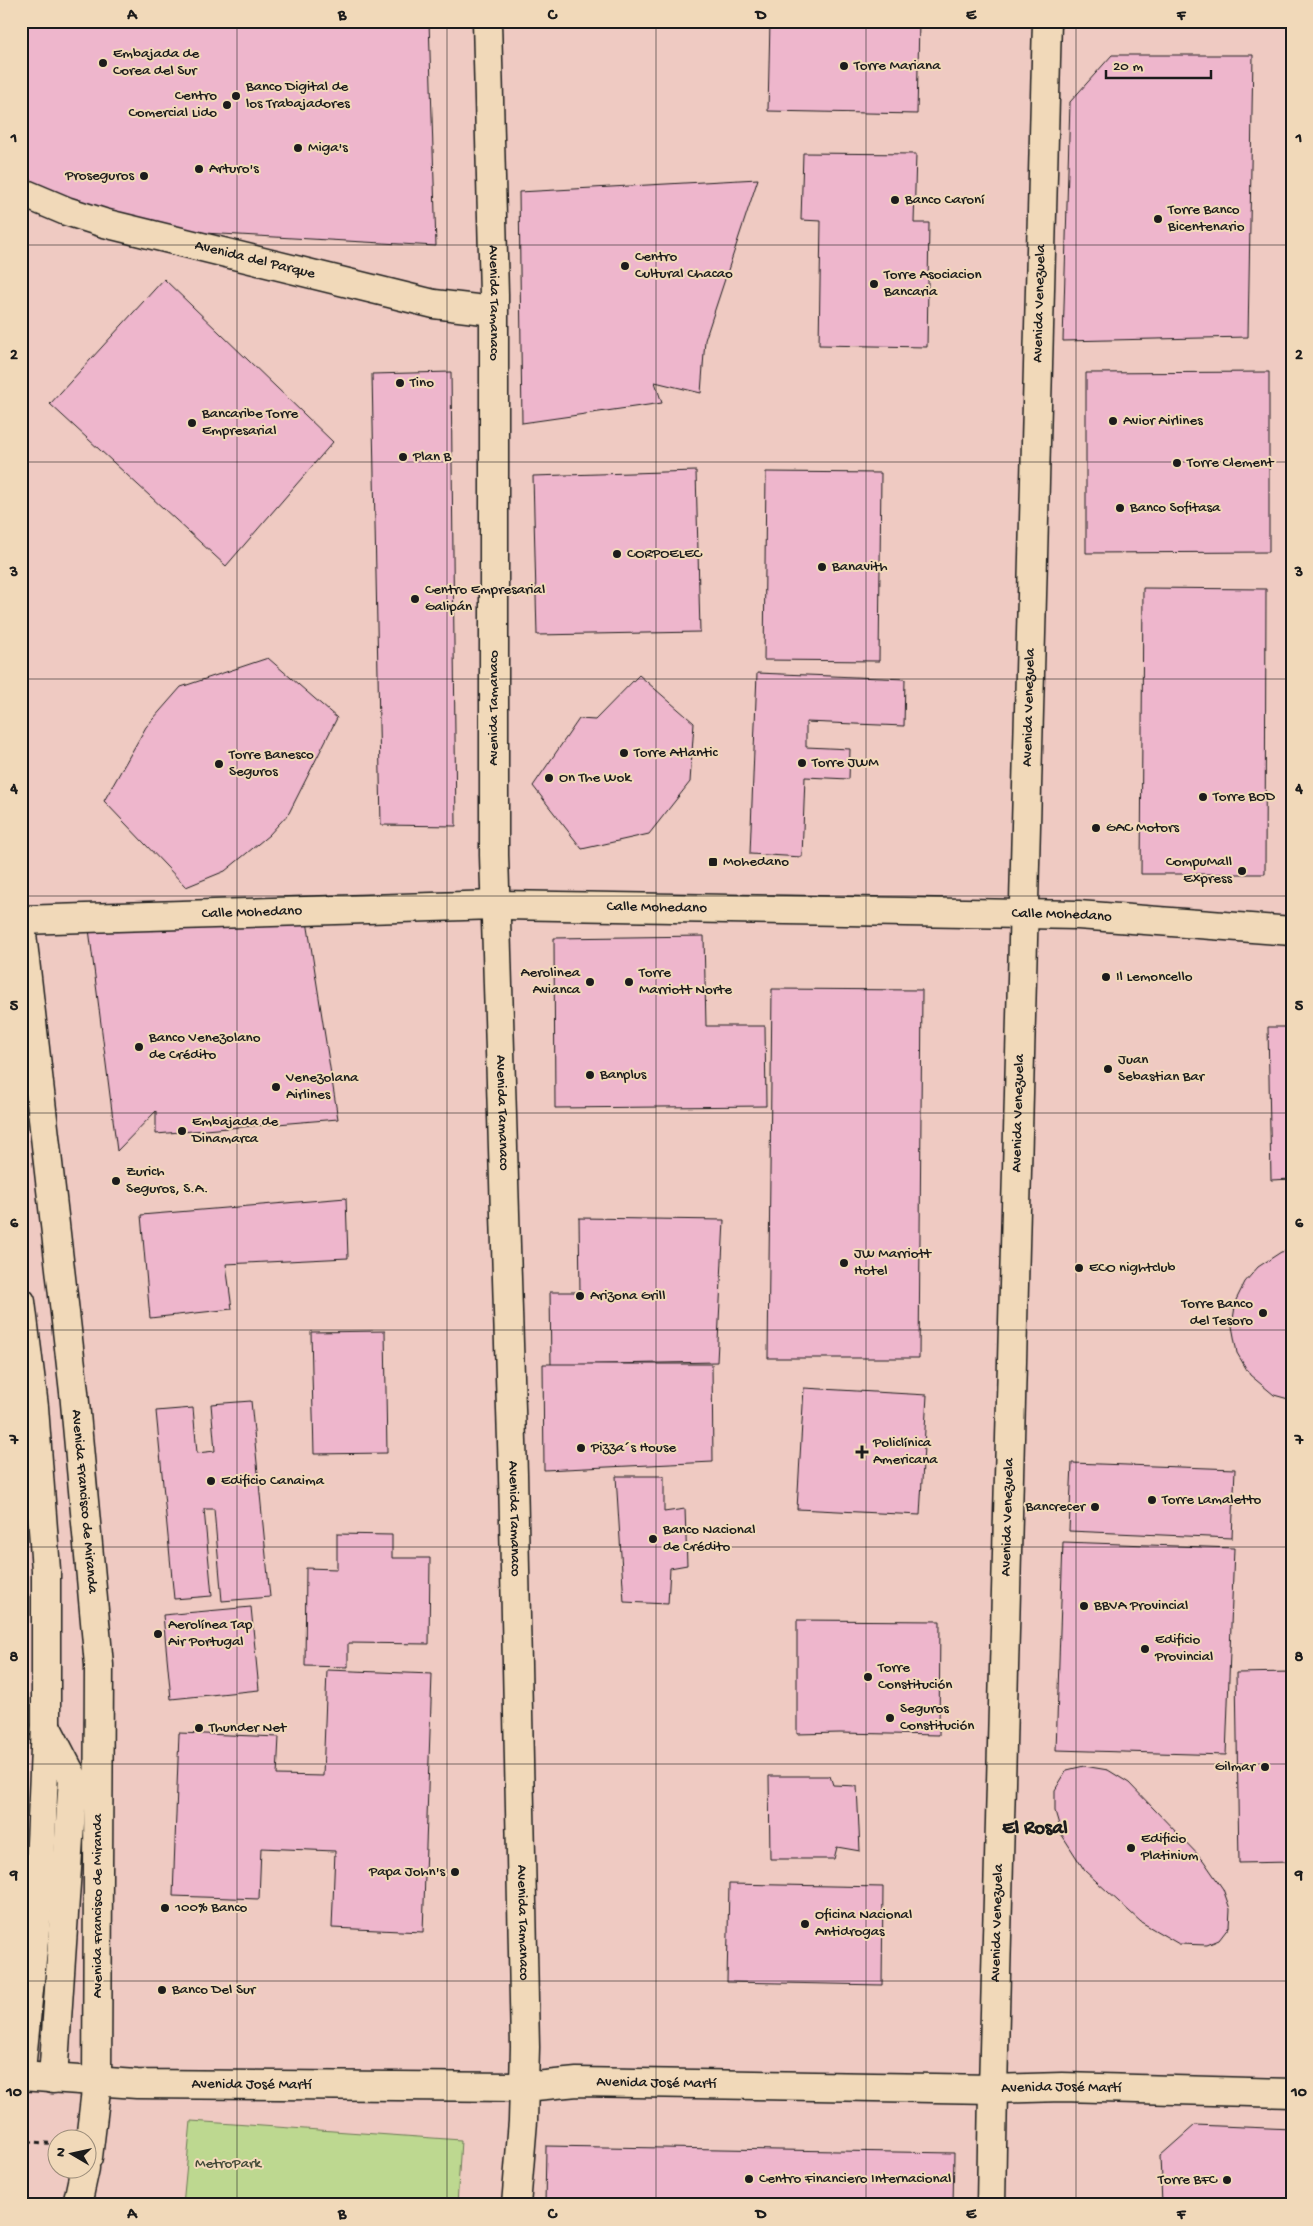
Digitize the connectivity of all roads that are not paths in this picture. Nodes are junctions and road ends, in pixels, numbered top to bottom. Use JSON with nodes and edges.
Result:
{"nodes":[{"id":1,"x":488,"y":21,"type":"edge"},
{"id":2,"x":1048,"y":21,"type":"edge"},
{"id":3,"x":21,"y":192,"type":"edge"},
{"id":4,"x":493,"y":311,"type":"junction"},
{"id":5,"x":496,"y":905,"type":"junction"},
{"id":6,"x":1024,"y":914,"type":"junction"},
{"id":7,"x":21,"y":920,"type":"edge"},
{"id":8,"x":21,"y":925,"type":"edge"},
{"id":9,"x":1292,"y":931,"type":"edge"},
{"id":10,"x":21,"y":1302,"type":"edge"},
{"id":11,"x":46,"y":1725,"type":"junction"},
{"id":12,"x":39,"y":1890,"type":"junction"},
{"id":13,"x":21,"y":1920,"type":"edge"},
{"id":14,"x":21,"y":2070,"type":"edge"},
{"id":15,"x":21,"y":2076,"type":"edge"},
{"id":16,"x":53,"y":2079,"type":"junction"},
{"id":17,"x":97,"y":2082,"type":"junction"},
{"id":18,"x":524,"y":2087,"type":"junction"},
{"id":19,"x":993,"y":2089,"type":"junction"},
{"id":20,"x":1292,"y":2093,"type":"edge"},
{"id":21,"x":91,"y":2128,"type":"edge"},
{"id":22,"x":83,"y":2178,"type":"edge"},
{"id":23,"x":77,"y":2205,"type":"edge"},
{"id":24,"x":516,"y":2205,"type":"edge"},
{"id":25,"x":992,"y":2205,"type":"edge"}],
"edges":[{"from":1,"to":4,"type":"street","name":"Avenida Tamanaco"},
{"from":2,"to":6,"type":"street","name":"Avenida Venezuela"},
{"from":3,"to":4,"type":"street","name":"Avenida del Parque"},
{"from":4,"to":5,"type":"street","name":"Avenida Tamanaco"},
{"from":5,"to":6,"type":"street","name":"Calle Mohedano"},
{"from":5,"to":7,"type":"street","name":"Calle Mohedano"},
{"from":5,"to":18,"type":"street","name":"Avenida Tamanaco"},
{"from":6,"to":9,"type":"street","name":"Calle Mohedano"},
{"from":6,"to":19,"type":"street","name":"Avenida Venezuela"},
{"from":8,"to":17,"type":"street","name":"Avenida Francisco de Miranda"},
{"from":10,"to":11,"type":"street"},
{"from":11,"to":12,"type":"street"},
{"from":11,"to":16,"type":"street"},
{"from":12,"to":13,"type":"street"},
{"from":12,"to":14,"type":"street"},
{"from":15,"to":16,"type":"street","name":"Avenida José Martí"},
{"from":16,"to":17,"type":"street","name":"Avenida José Martí"},
{"from":17,"to":18,"type":"street","name":"Avenida José Martí"},
{"from":17,"to":21,"type":"street","name":"Avenida Francisco de Miranda"},
{"from":18,"to":19,"type":"street","name":"Avenida José Martí"},
{"from":18,"to":24,"type":"street","name":"Avenida Tamanaco"},
{"from":19,"to":20,"type":"street","name":"Avenida José Martí"},
{"from":19,"to":25,"type":"street","name":"Avenida Venezuela"},
{"from":22,"to":23,"type":"street"}]}
